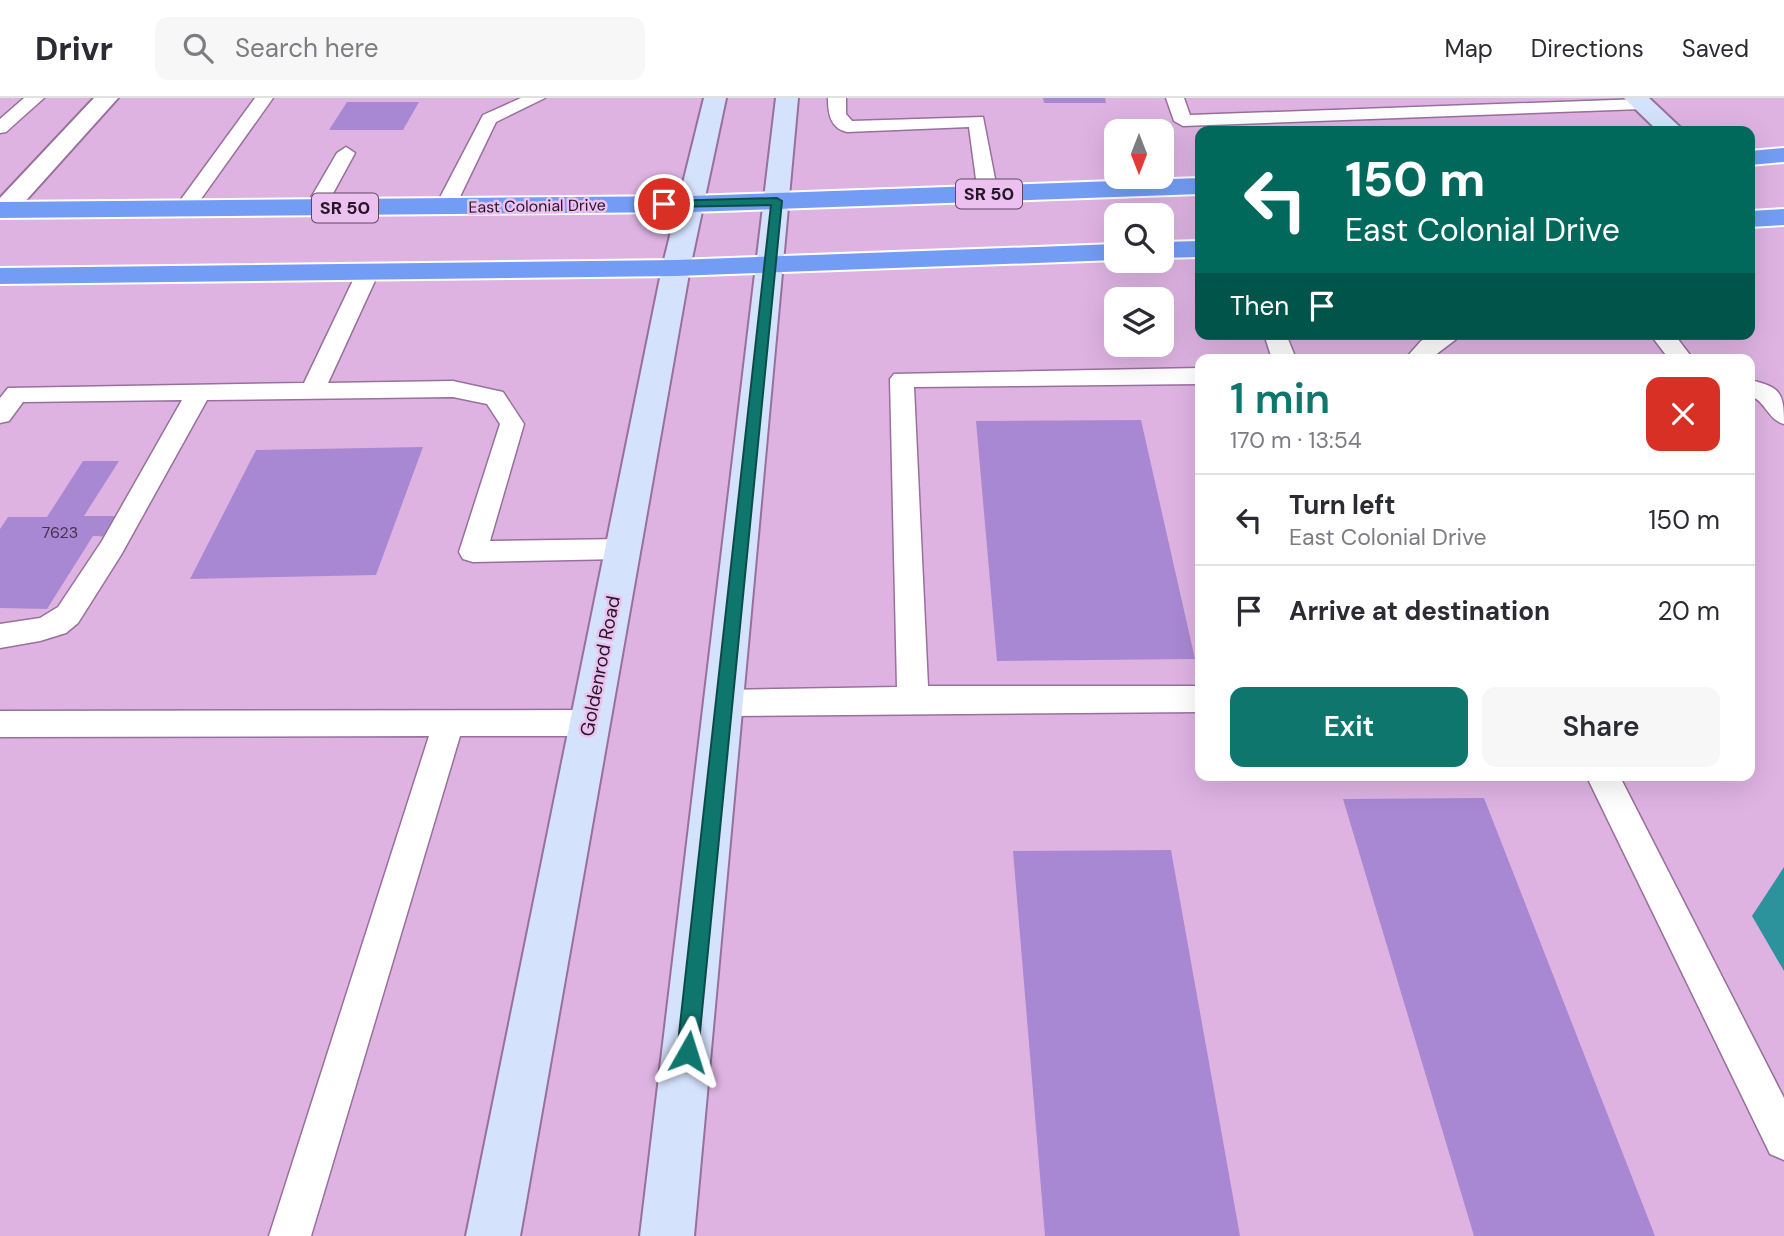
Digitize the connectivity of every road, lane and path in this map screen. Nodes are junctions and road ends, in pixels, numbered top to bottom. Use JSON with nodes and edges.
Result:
{"nodes":[{"id":1,"x":35,"y":98,"type":"edge"},
{"id":2,"x":107,"y":98,"type":"edge"},
{"id":3,"x":264,"y":98,"type":"edge"},
{"id":4,"x":536,"y":98,"type":"edge"},
{"id":5,"x":715,"y":98,"type":"edge"},
{"id":6,"x":788,"y":98,"type":"edge"},
{"id":7,"x":837,"y":98,"type":"edge"},
{"id":8,"x":1175,"y":98,"type":"edge"},
{"id":9,"x":1638,"y":101,"type":"edge"},
{"id":10,"x":1567,"y":103,"type":"edge"},
{"id":11,"x":1666,"y":126,"type":"edge"},
{"id":12,"x":0,"y":128,"type":"edge"},
{"id":13,"x":346,"y":153,"type":"dead end"},
{"id":14,"x":1784,"y":155,"type":"edge"},
{"id":15,"x":1755,"y":158,"type":"edge"},
{"id":16,"x":1195,"y":186,"type":"edge"},
{"id":17,"x":988,"y":194,"type":"junction"},
{"id":18,"x":777,"y":201,"type":"junction"},
{"id":19,"x":690,"y":204,"type":"junction"},
{"id":20,"x":445,"y":207,"type":"junction"},
{"id":21,"x":315,"y":208,"type":"junction"},
{"id":22,"x":184,"y":209,"type":"junction"},
{"id":23,"x":1,"y":210,"type":"edge"},
{"id":24,"x":1784,"y":217,"type":"edge"},
{"id":25,"x":1755,"y":219,"type":"edge"},
{"id":26,"x":1195,"y":249,"type":"edge"},
{"id":27,"x":1174,"y":250,"type":"edge"},
{"id":28,"x":1104,"y":252,"type":"edge"},
{"id":29,"x":771,"y":265,"type":"junction"},
{"id":30,"x":676,"y":268,"type":"junction"},
{"id":31,"x":368,"y":272,"type":"junction"},
{"id":32,"x":0,"y":276,"type":"edge"},
{"id":33,"x":1440,"y":340,"type":"edge"},
{"id":34,"x":1666,"y":340,"type":"edge"},
{"id":35,"x":1421,"y":354,"type":"edge"},
{"id":36,"x":1678,"y":354,"type":"edge"},
{"id":37,"x":1195,"y":376,"type":"edge"},
{"id":38,"x":1755,"y":389,"type":"edge"},
{"id":39,"x":312,"y":391,"type":"junction"},
{"id":40,"x":199,"y":392,"type":"junction"},
{"id":41,"x":0,"y":415,"type":"edge"},
{"id":42,"x":1784,"y":416,"type":"edge"},
{"id":43,"x":622,"y":549,"type":"junction"},
{"id":44,"x":0,"y":636,"type":"edge"},
{"id":45,"x":913,"y":699,"type":"junction"},
{"id":46,"x":1195,"y":699,"type":"edge"},
{"id":47,"x":726,"y":703,"type":"junction"},
{"id":48,"x":449,"y":723,"type":"junction"},
{"id":49,"x":589,"y":723,"type":"junction"},
{"id":50,"x":0,"y":724,"type":"edge"},
{"id":51,"x":1604,"y":781,"type":"edge"},
{"id":52,"x":1784,"y":1140,"type":"edge"},
{"id":53,"x":290,"y":1236,"type":"edge"},
{"id":54,"x":493,"y":1236,"type":"edge"},
{"id":55,"x":667,"y":1236,"type":"edge"}],
"edges":[{"from":1,"to":12,"type":"lane"},
{"from":2,"to":23,"type":"street"},
{"from":3,"to":22,"type":"lane"},
{"from":4,"to":20,"type":"lane"},
{"from":5,"to":19,"type":"main road","name":"Goldenrod Road"},
{"from":6,"to":18,"type":"main road"},
{"from":7,"to":17,"type":"lane"},
{"from":8,"to":10,"type":"lane"},
{"from":9,"to":10,"type":"lane"},
{"from":9,"to":11,"type":"main road"},
{"from":13,"to":21,"type":"lane"},
{"from":14,"to":15,"type":"highway"},
{"from":16,"to":17,"type":"highway","name":"East Colonial Drive","number":"SR 50"},
{"from":17,"to":18,"type":"highway","name":"East Colonial Drive","number":"SR 50"},
{"from":18,"to":19,"type":"highway","name":"East Colonial Drive","number":"SR 50"},
{"from":18,"to":29,"type":"main road"},
{"from":19,"to":20,"type":"highway","name":"East Colonial Drive","number":"SR 50"},
{"from":19,"to":30,"type":"main road","name":"Goldenrod Road"},
{"from":20,"to":21,"type":"highway","name":"East Colonial Drive","number":"SR 50"},
{"from":21,"to":22,"type":"highway","name":"East Colonial Drive","number":"SR 50"},
{"from":22,"to":23,"type":"highway","name":"East Colonial Drive","number":"SR 50"},
{"from":24,"to":25,"type":"highway"},
{"from":26,"to":27,"type":"highway"},
{"from":28,"to":29,"type":"highway"},
{"from":29,"to":30,"type":"highway"},
{"from":29,"to":47,"type":"main road"},
{"from":30,"to":31,"type":"highway"},
{"from":30,"to":43,"type":"main road","name":"Goldenrod Road"},
{"from":31,"to":32,"type":"highway"},
{"from":31,"to":39,"type":"lane"},
{"from":33,"to":35,"type":"lane"},
{"from":34,"to":36,"type":"lane"},
{"from":37,"to":45,"type":"lane"},
{"from":38,"to":42,"type":"lane"},
{"from":39,"to":40,"type":"lane"},
{"from":39,"to":43,"type":"lane"},
{"from":40,"to":41,"type":"lane"},
{"from":40,"to":44,"type":"lane"},
{"from":43,"to":49,"type":"main road","name":"Goldenrod Road"},
{"from":45,"to":46,"type":"lane"},
{"from":45,"to":47,"type":"lane"},
{"from":47,"to":55,"type":"main road"},
{"from":48,"to":49,"type":"lane"},
{"from":48,"to":50,"type":"lane"},
{"from":48,"to":53,"type":"lane"},
{"from":49,"to":54,"type":"main road","name":"Goldenrod Road"},
{"from":51,"to":52,"type":"lane"}]}
